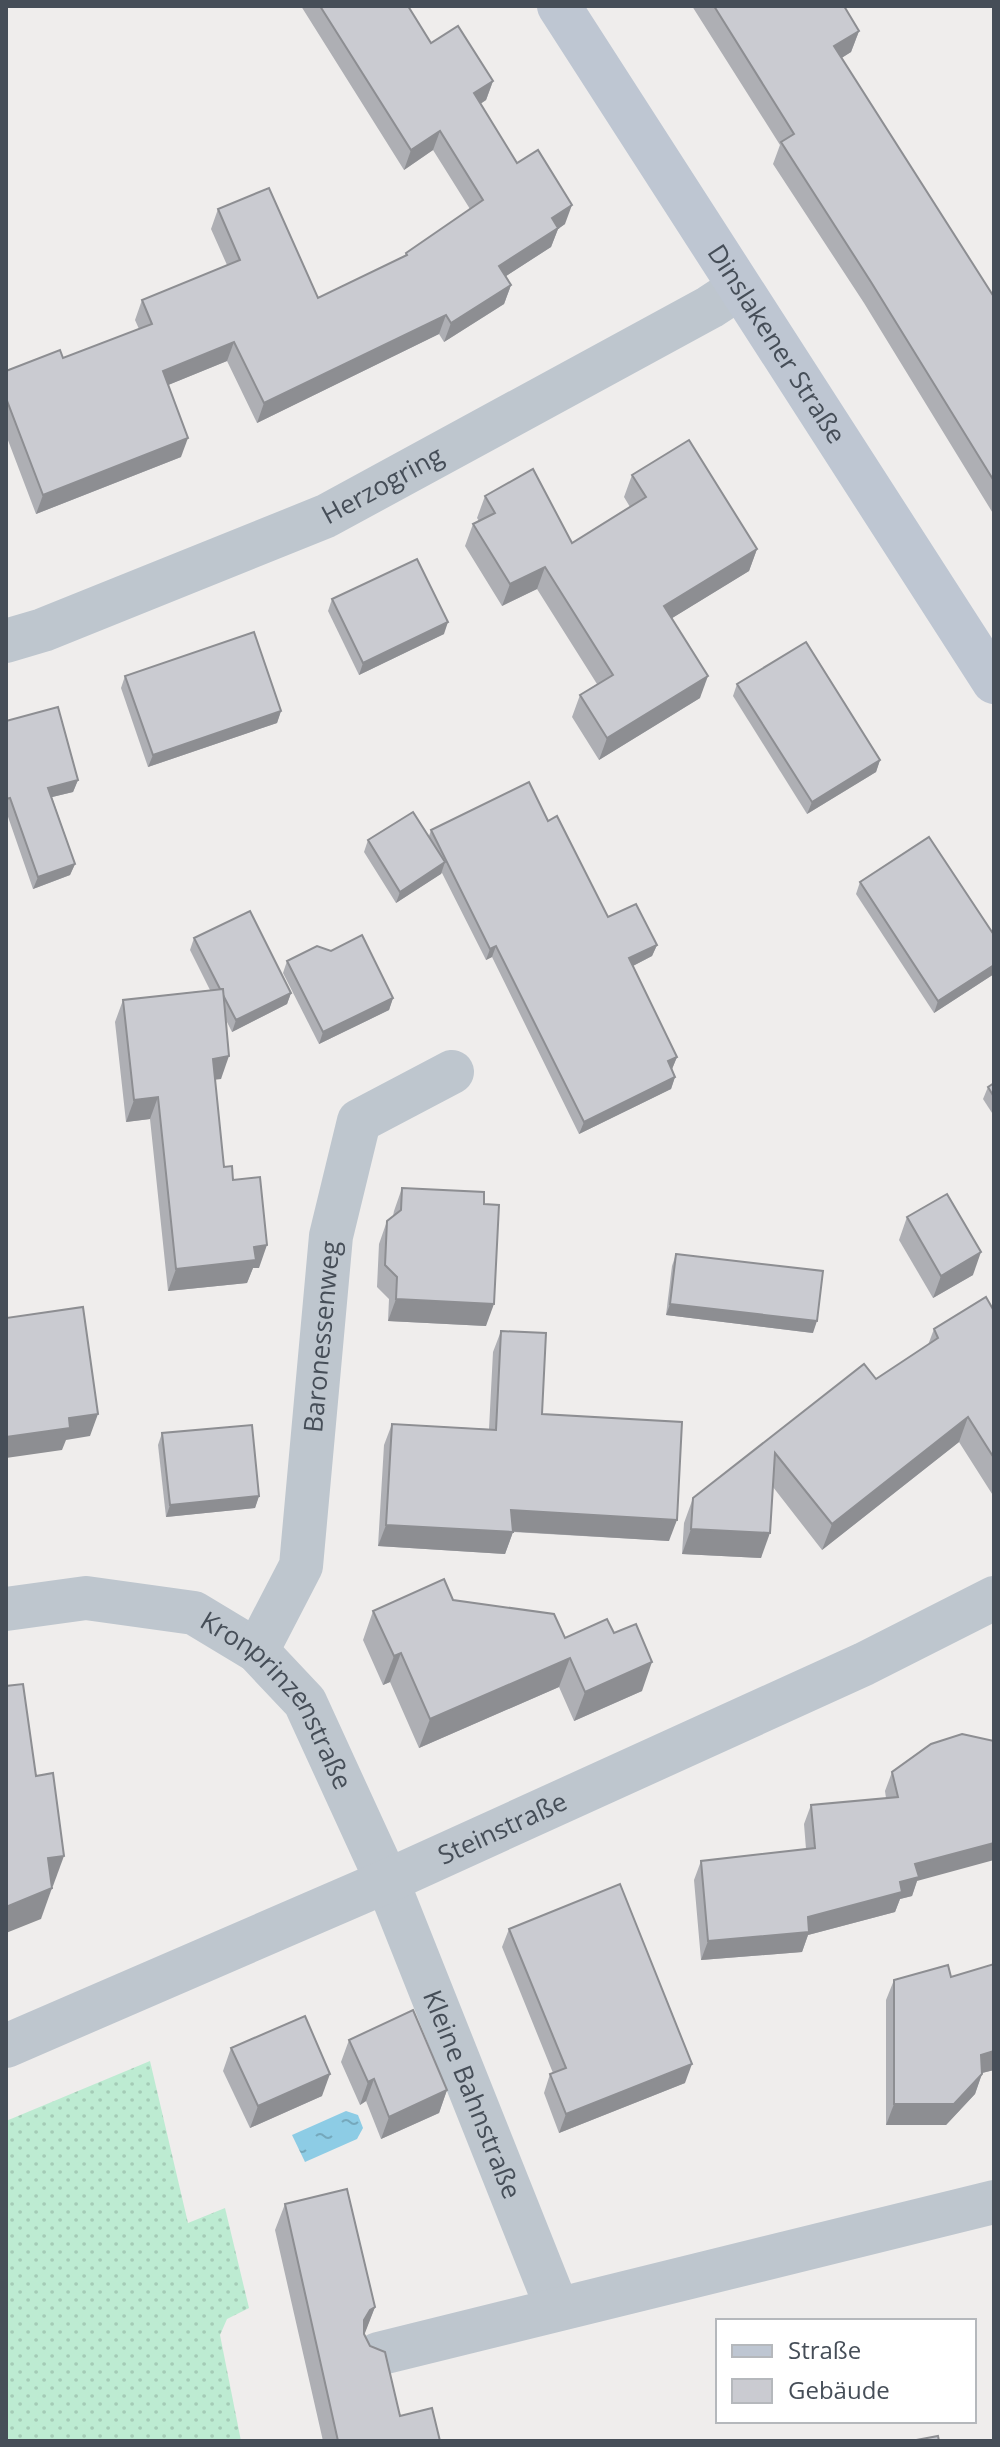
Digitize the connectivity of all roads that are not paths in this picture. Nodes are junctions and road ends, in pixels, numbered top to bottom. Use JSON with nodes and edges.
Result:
{"nodes":[{"id":1,"x":559,"y":6,"type":"edge"},
{"id":2,"x":739,"y":288,"type":"junction"},
{"id":3,"x":6,"y":641,"type":"edge"},
{"id":4,"x":994,"y":682,"type":"edge"},
{"id":5,"x":452,"y":1072,"type":"dead end"},
{"id":6,"x":994,"y":1598,"type":"edge"},
{"id":7,"x":6,"y":1609,"type":"edge"},
{"id":8,"x":257,"y":1651,"type":"junction"},
{"id":9,"x":387,"y":1881,"type":"junction"},
{"id":10,"x":6,"y":2046,"type":"edge"},
{"id":11,"x":994,"y":2202,"type":"edge"},
{"id":12,"x":557,"y":2308,"type":"junction"},
{"id":13,"x":378,"y":2354,"type":"edge"}],
"edges":[{"from":1,"to":2,"type":"main road","name":"Dinslakener Straße"},
{"from":2,"to":3,"type":"street","name":"Herzogring"},
{"from":2,"to":4,"type":"main road","name":"Dinslakener Straße"},
{"from":5,"to":8,"type":"street","name":"Baronessenweg"},
{"from":6,"to":9,"type":"street","name":"Steinstraße"},
{"from":7,"to":8,"type":"street","name":"Kronprinzenstraße"},
{"from":8,"to":9,"type":"street","name":"Kronprinzenstraße"},
{"from":9,"to":10,"type":"street","name":"Steinstraße"},
{"from":9,"to":12,"type":"street","name":"Kleine Bahnstraße"},
{"from":11,"to":12,"type":"street"},
{"from":12,"to":13,"type":"street"}]}
